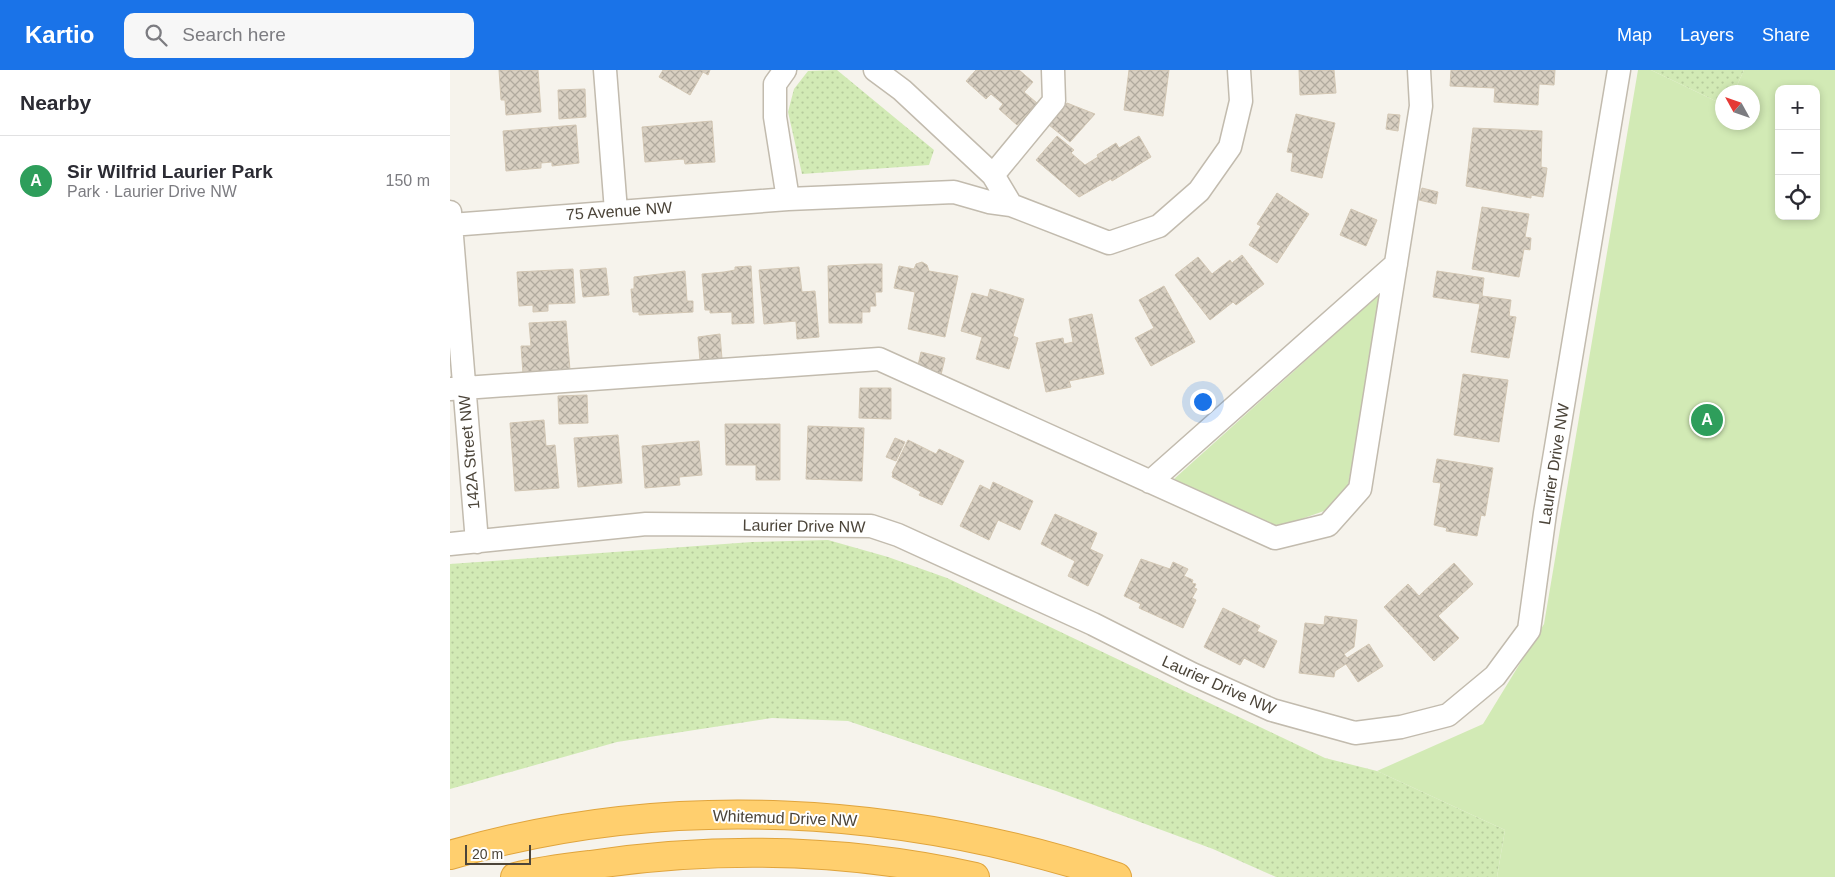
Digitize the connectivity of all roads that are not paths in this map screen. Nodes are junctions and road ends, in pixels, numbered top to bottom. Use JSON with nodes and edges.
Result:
{"nodes":[{"id":1,"x":605,"y":70,"type":"edge"},
{"id":2,"x":785,"y":70,"type":"edge"},
{"id":3,"x":875,"y":70,"type":"edge"},
{"id":4,"x":1053,"y":70,"type":"edge"},
{"id":5,"x":1239,"y":70,"type":"edge"},
{"id":6,"x":1419,"y":70,"type":"edge"},
{"id":7,"x":1618,"y":70,"type":"edge"},
{"id":8,"x":993,"y":175,"type":"junction"},
{"id":9,"x":788,"y":199,"type":"junction"},
{"id":10,"x":1012,"y":205,"type":"junction"},
{"id":11,"x":616,"y":211,"type":"junction"},
{"id":12,"x":450,"y":218,"type":"edge"},
{"id":13,"x":1396,"y":264,"type":"junction"},
{"id":14,"x":457,"y":389,"type":"edge"},
{"id":15,"x":1150,"y":482,"type":"junction"},
{"id":16,"x":477,"y":542,"type":"junction"},
{"id":17,"x":450,"y":544,"type":"edge"},
{"id":18,"x":450,"y":854,"type":"edge"},
{"id":19,"x":515,"y":877,"type":"edge"},
{"id":20,"x":975,"y":877,"type":"edge"},
{"id":21,"x":1116,"y":877,"type":"edge"}],
"edges":[{"from":1,"to":11,"type":"street"},
{"from":2,"to":9,"type":"street"},
{"from":3,"to":8,"type":"street"},
{"from":4,"to":8,"type":"street"},
{"from":5,"to":10,"type":"street","name":"75 Avenue NW"},
{"from":6,"to":13,"type":"street"},
{"from":7,"to":16,"type":"street","name":"Laurier Drive NW"},
{"from":8,"to":10,"type":"street"},
{"from":9,"to":10,"type":"street","name":"75 Avenue NW"},
{"from":9,"to":11,"type":"street","name":"75 Avenue NW"},
{"from":11,"to":12,"type":"street","name":"75 Avenue NW"},
{"from":12,"to":14,"type":"street","name":"142A Street NW"},
{"from":13,"to":15,"type":"street"},
{"from":13,"to":15,"type":"street"},
{"from":14,"to":15,"type":"street"},
{"from":14,"to":16,"type":"street","name":"142A Street NW"},
{"from":16,"to":17,"type":"street","name":"Laurier Drive NW"},
{"from":18,"to":21,"type":"highway","name":"Whitemud Drive NW"},
{"from":19,"to":20,"type":"highway"}]}
